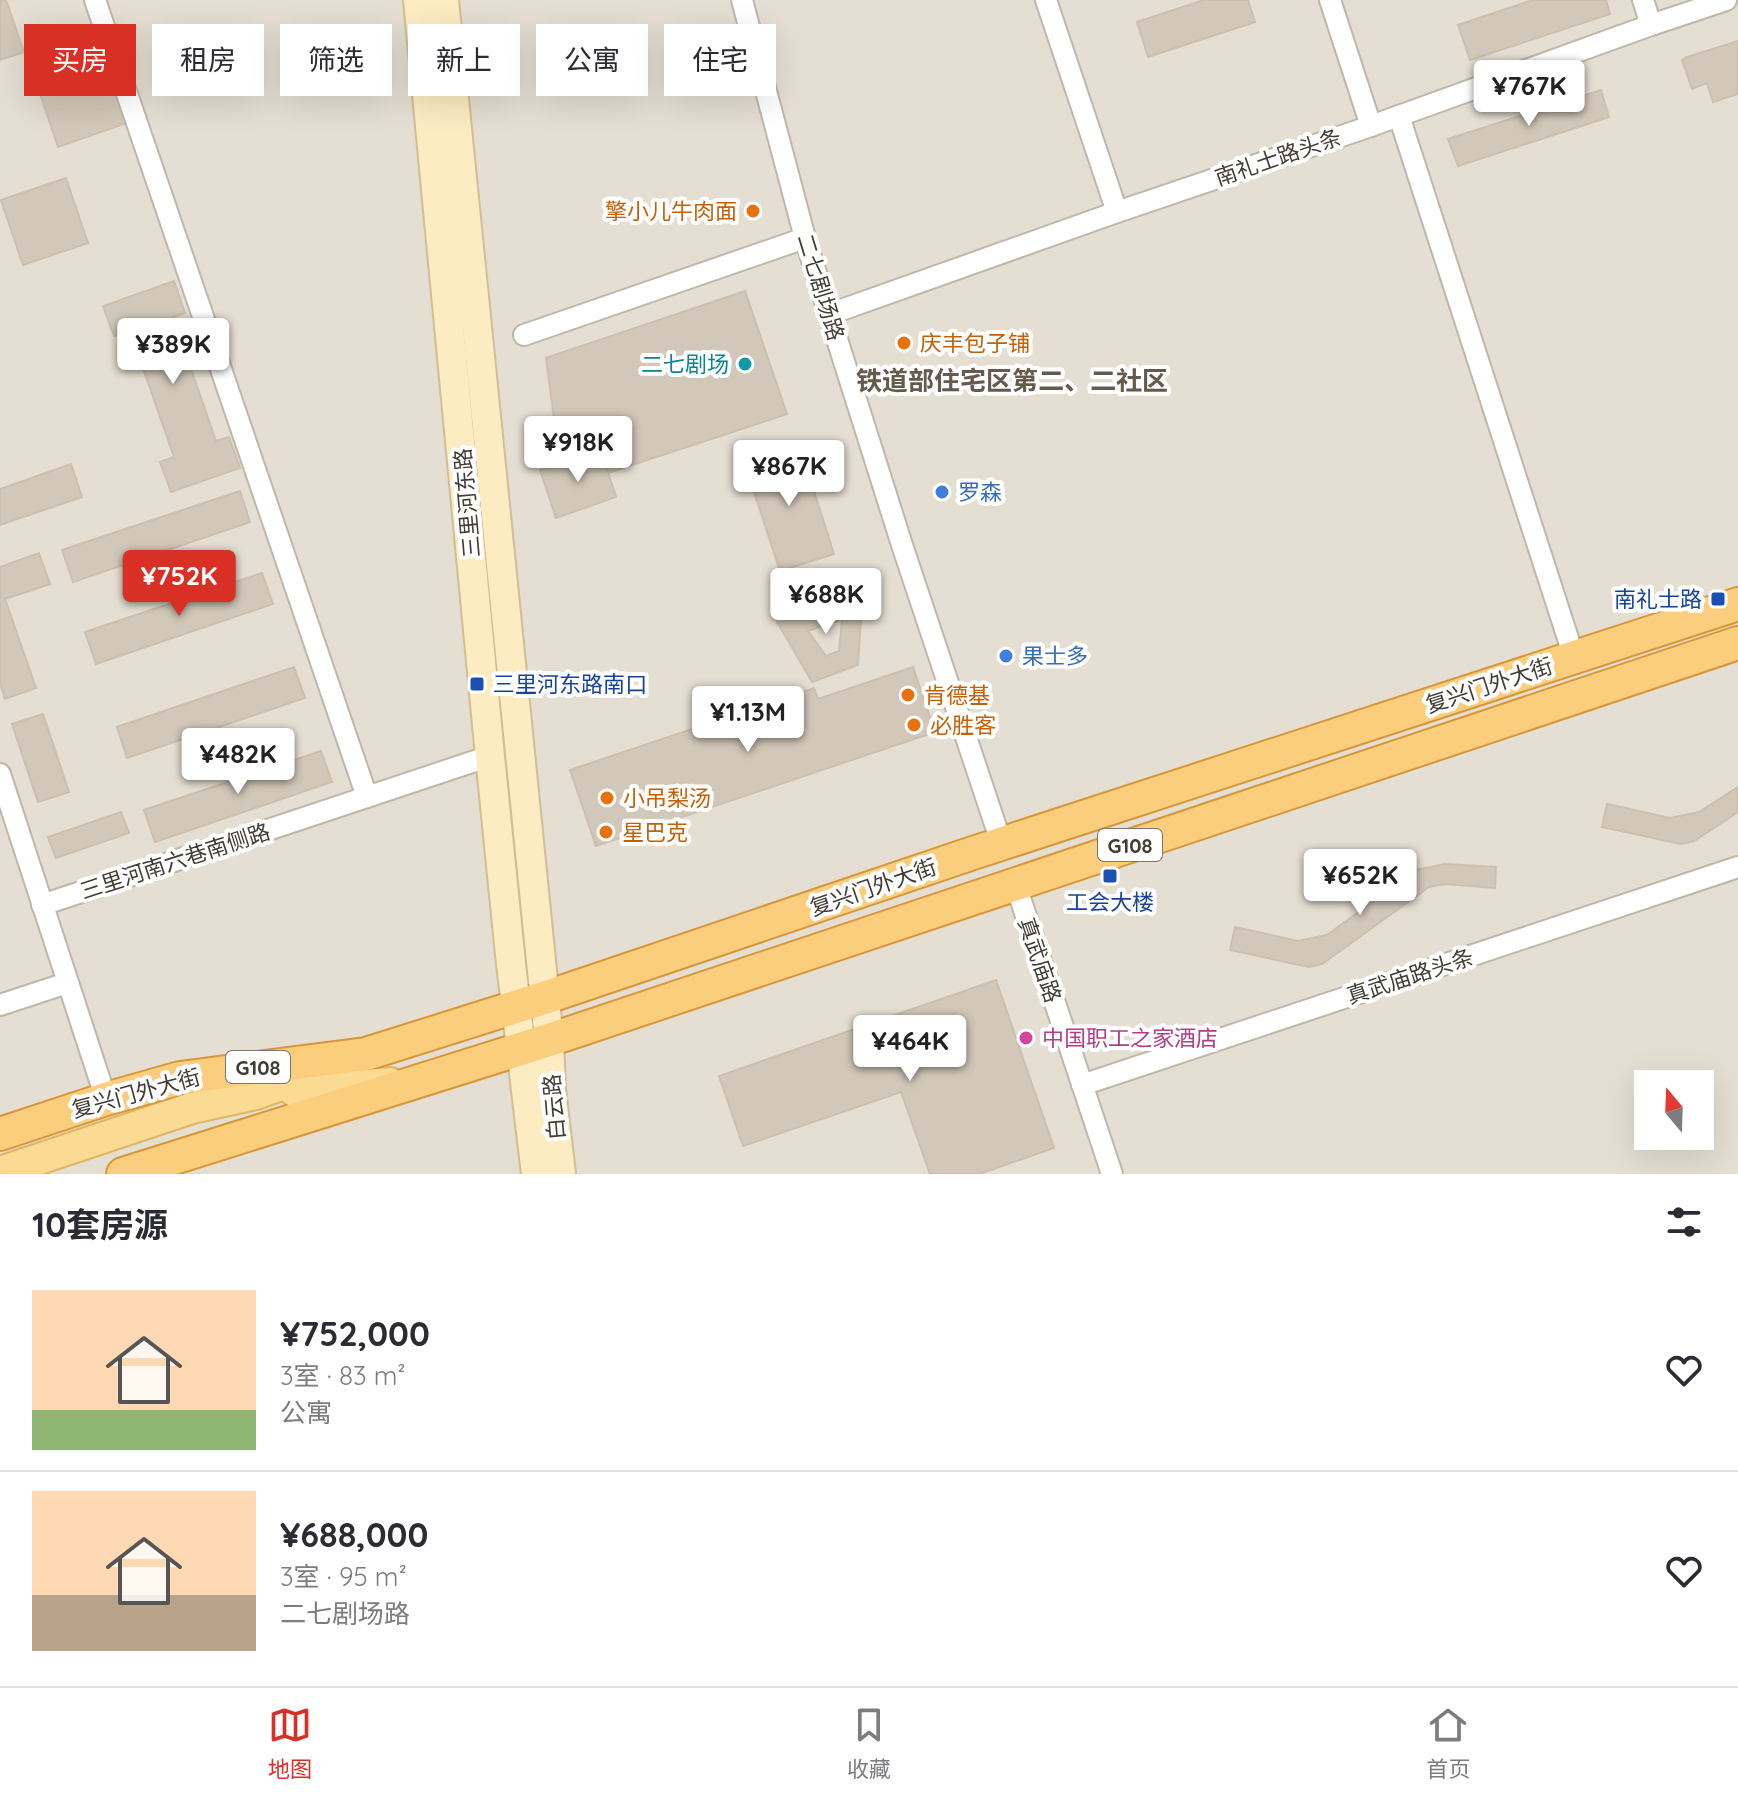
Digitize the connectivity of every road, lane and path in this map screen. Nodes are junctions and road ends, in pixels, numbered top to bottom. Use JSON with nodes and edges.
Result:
{"nodes":[{"id":1,"x":95,"y":0,"type":"edge"},
{"id":2,"x":418,"y":0,"type":"edge"},
{"id":3,"x":444,"y":0,"type":"edge"},
{"id":4,"x":742,"y":0,"type":"edge"},
{"id":5,"x":1046,"y":0,"type":"edge"},
{"id":6,"x":1330,"y":0,"type":"edge"},
{"id":7,"x":1643,"y":0,"type":"edge"},
{"id":8,"x":1726,"y":0,"type":"edge"},
{"id":9,"x":1651,"y":25,"type":"junction"},
{"id":10,"x":1399,"y":116,"type":"junction"},
{"id":11,"x":1371,"y":126,"type":"junction"},
{"id":12,"x":1117,"y":212,"type":"junction"},
{"id":13,"x":805,"y":238,"type":"junction"},
{"id":14,"x":830,"y":314,"type":"junction"},
{"id":15,"x":524,"y":335,"type":"dead end"},
{"id":16,"x":1738,"y":604,"type":"edge"},
{"id":17,"x":1738,"y":643,"type":"edge"},
{"id":18,"x":1574,"y":657,"type":"junction"},
{"id":19,"x":490,"y":756,"type":"junction"},
{"id":20,"x":0,"y":774,"type":"edge"},
{"id":21,"x":367,"y":797,"type":"junction"},
{"id":22,"x":1002,"y":845,"type":"junction"},
{"id":23,"x":1738,"y":867,"type":"edge"},
{"id":24,"x":1015,"y":883,"type":"junction"},
{"id":25,"x":42,"y":905,"type":"junction"},
{"id":26,"x":67,"y":983,"type":"junction"},
{"id":27,"x":530,"y":1002,"type":"junction"},
{"id":28,"x":0,"y":1005,"type":"edge"},
{"id":29,"x":536,"y":1044,"type":"junction"},
{"id":30,"x":366,"y":1054,"type":"junction"},
{"id":31,"x":417,"y":1081,"type":"junction"},
{"id":32,"x":1082,"y":1085,"type":"junction"},
{"id":33,"x":256,"y":1094,"type":"junction"},
{"id":34,"x":106,"y":1099,"type":"junction"},
{"id":35,"x":0,"y":1134,"type":"edge"},
{"id":36,"x":0,"y":1172,"type":"edge"},
{"id":37,"x":123,"y":1174,"type":"edge"},
{"id":38,"x":536,"y":1174,"type":"edge"},
{"id":39,"x":561,"y":1174,"type":"edge"},
{"id":40,"x":1112,"y":1174,"type":"edge"}],
"edges":[{"from":1,"to":21,"type":"street"},
{"from":2,"to":19,"type":"main road","name":"三里河东路"},
{"from":3,"to":27,"type":"main road","name":"三里河东路"},
{"from":4,"to":13,"type":"street","name":"二七剧场路"},
{"from":5,"to":12,"type":"street"},
{"from":6,"to":11,"type":"street"},
{"from":7,"to":9,"type":"street"},
{"from":8,"to":9,"type":"street","name":"南礼士路头条"},
{"from":9,"to":10,"type":"street","name":"南礼士路头条"},
{"from":10,"to":11,"type":"street","name":"南礼士路头条"},
{"from":10,"to":18,"type":"street"},
{"from":11,"to":12,"type":"street","name":"南礼士路头条"},
{"from":12,"to":14,"type":"street","name":"南礼士路头条"},
{"from":13,"to":14,"type":"street","name":"二七剧场路"},
{"from":13,"to":15,"type":"street"},
{"from":14,"to":22,"type":"street","name":"二七剧场路"},
{"from":16,"to":18,"type":"highway","name":"复兴门外大街","number":"G108"},
{"from":17,"to":24,"type":"highway","name":"复兴门外大街","number":"G108"},
{"from":18,"to":22,"type":"highway","name":"复兴门外大街","number":"G108"},
{"from":19,"to":21,"type":"street","name":"三里河南六巷南侧路"},
{"from":19,"to":27,"type":"main road","name":"三里河东路"},
{"from":20,"to":25,"type":"street"},
{"from":21,"to":25,"type":"street","name":"三里河南六巷南侧路"},
{"from":22,"to":27,"type":"highway","name":"复兴门外大街","number":"G108"},
{"from":23,"to":32,"type":"street","name":"真武庙路头条"},
{"from":24,"to":29,"type":"highway","name":"复兴门外大街","number":"G108"},
{"from":24,"to":32,"type":"street","name":"真武庙路"},
{"from":25,"to":26,"type":"street"},
{"from":26,"to":28,"type":"street"},
{"from":26,"to":34,"type":"street"},
{"from":27,"to":29,"type":"main road"},
{"from":27,"to":30,"type":"highway","name":"复兴门外大街","number":"G108"},
{"from":29,"to":31,"type":"highway","name":"复兴门外大街","number":"G108"},
{"from":29,"to":38,"type":"main road","name":"白云路"},
{"from":29,"to":39,"type":"main road","name":"白云路"},
{"from":30,"to":33,"type":"main road"},
{"from":30,"to":34,"type":"highway","name":"复兴门外大街","number":"G108"},
{"from":31,"to":33,"type":"main road"},
{"from":31,"to":37,"type":"highway","name":"复兴门外大街","number":"G108"},
{"from":32,"to":40,"type":"street","name":"真武庙路"},
{"from":33,"to":36,"type":"main road"},
{"from":34,"to":35,"type":"highway","name":"复兴门外大街","number":"G108"}]}
